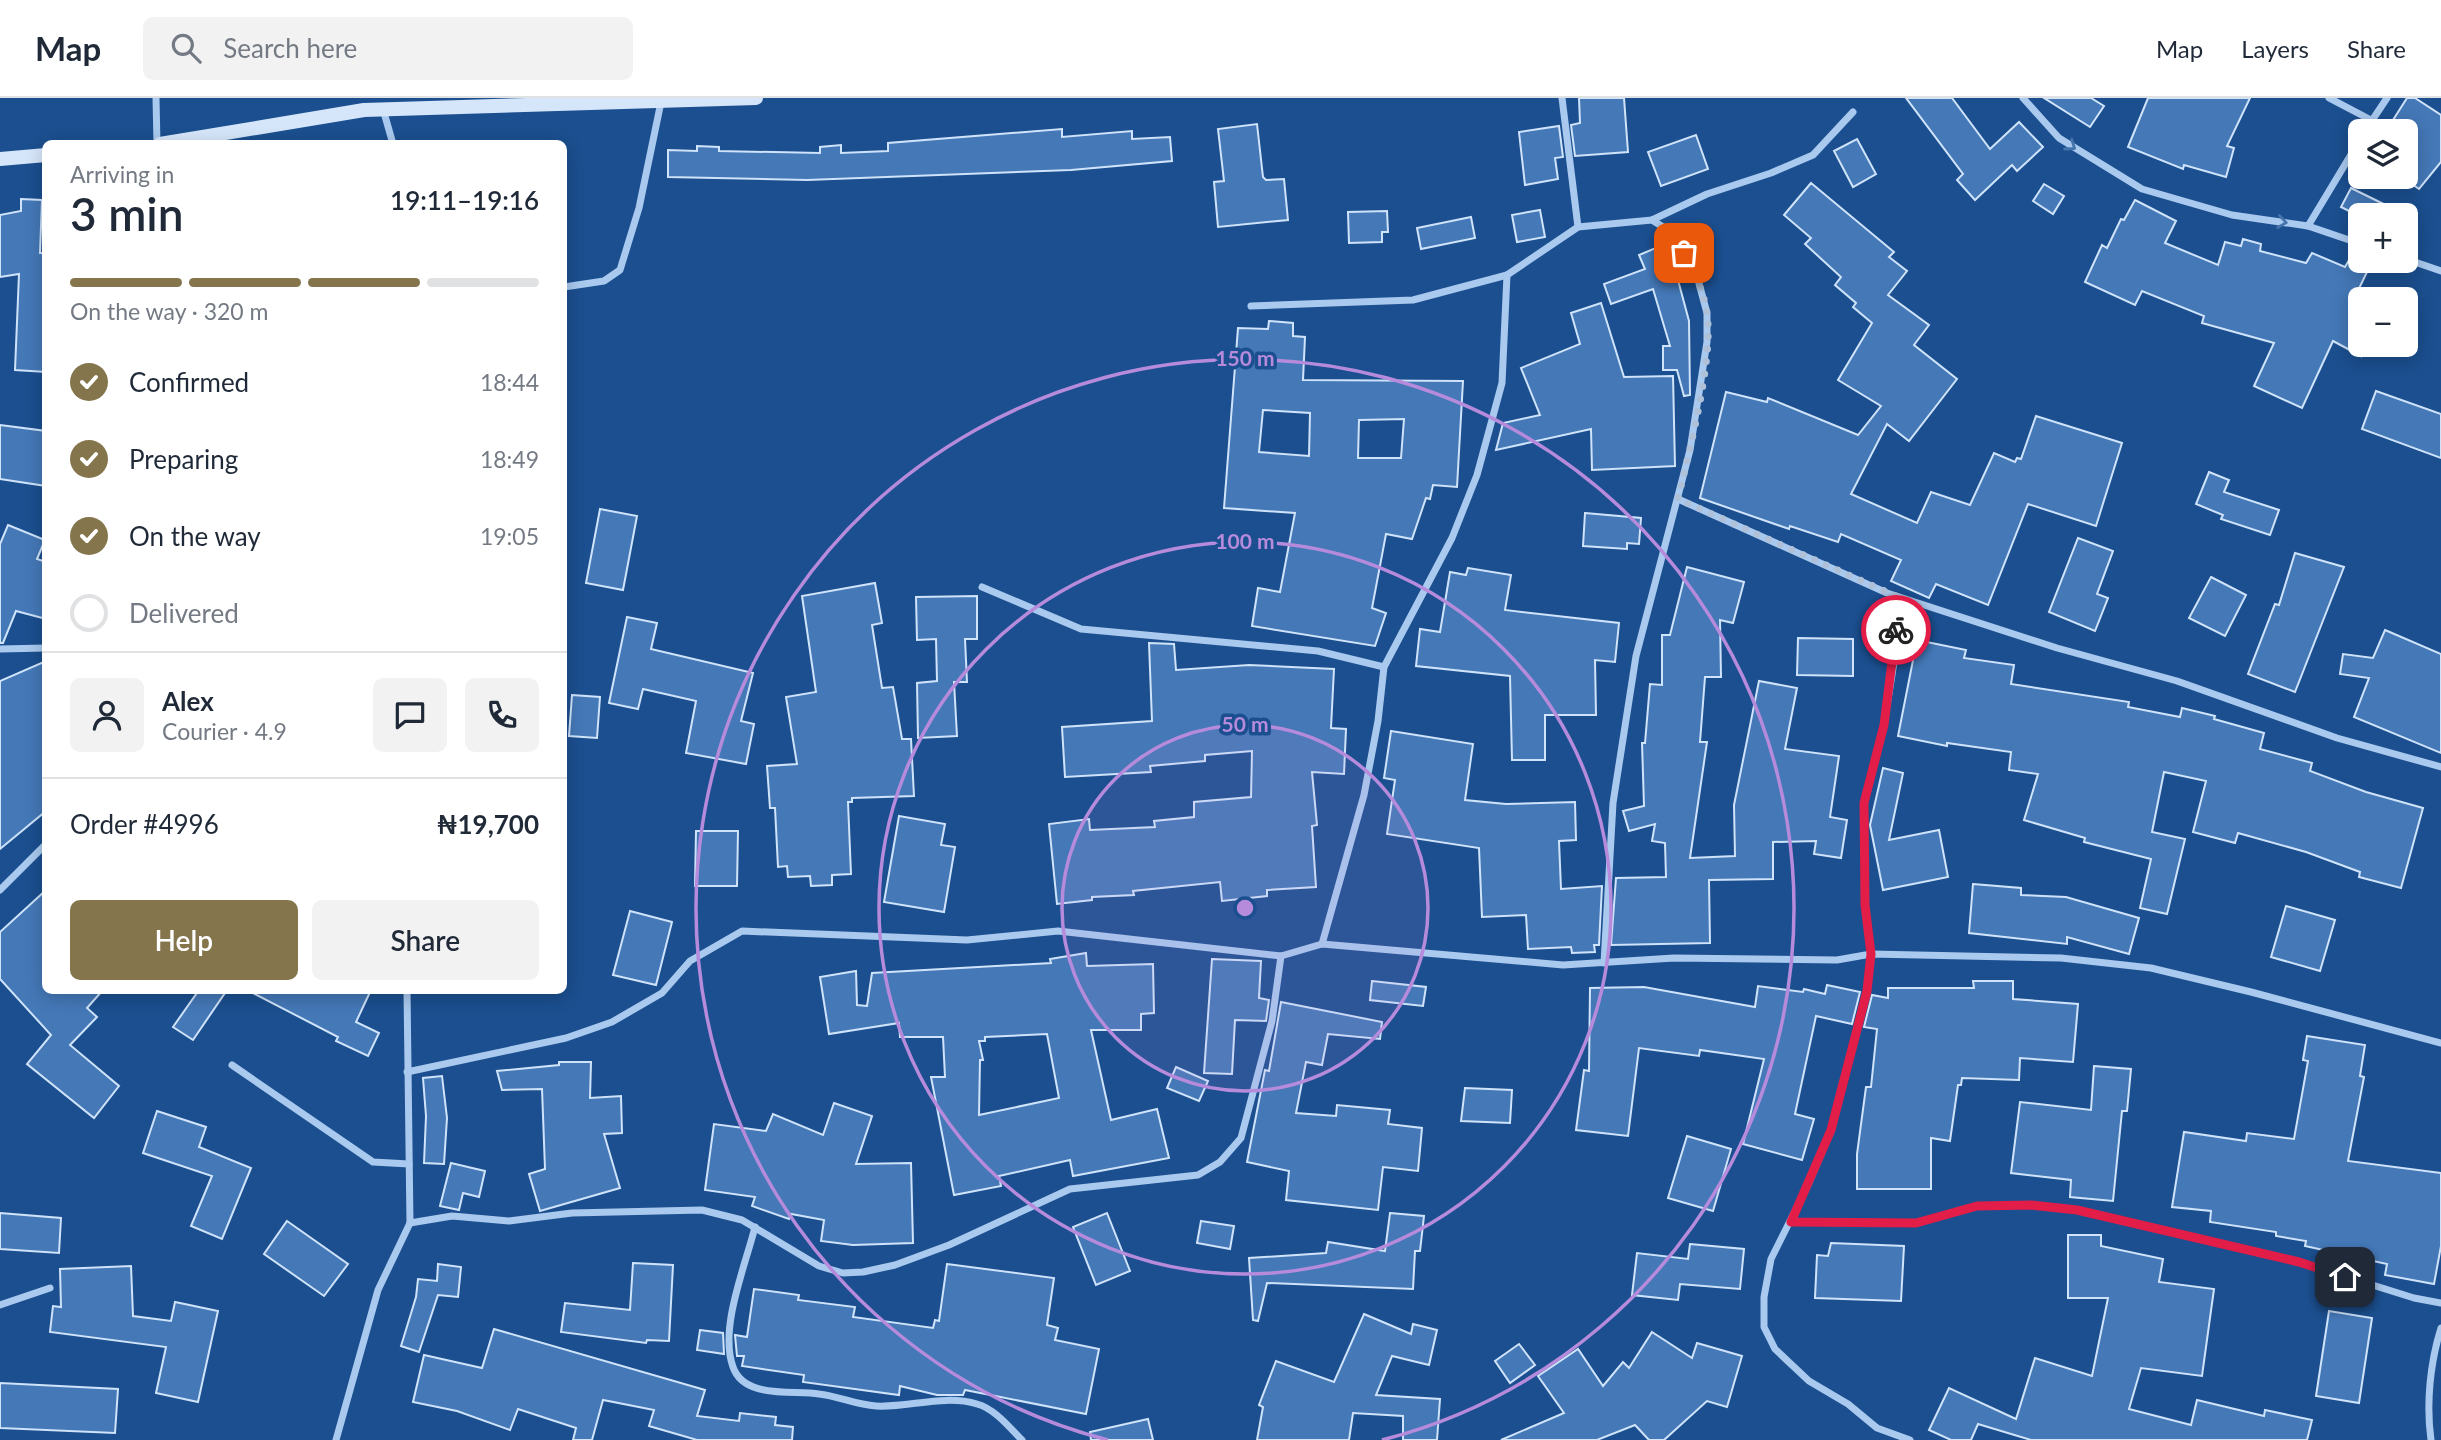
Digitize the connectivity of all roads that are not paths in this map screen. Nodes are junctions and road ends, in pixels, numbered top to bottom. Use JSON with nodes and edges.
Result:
{"nodes":[{"id":1,"x":156,"y":98,"type":"edge"},
{"id":2,"x":756,"y":98,"type":"edge"},
{"id":3,"x":1562,"y":98,"type":"edge"},
{"id":4,"x":2023,"y":98,"type":"edge"},
{"id":5,"x":2329,"y":98,"type":"edge"},
{"id":6,"x":2386,"y":98,"type":"edge"},
{"id":7,"x":661,"y":102,"type":"junction"},
{"id":8,"x":383,"y":109,"type":"junction"},
{"id":9,"x":1853,"y":112,"type":"dead end"},
{"id":10,"x":2369,"y":119,"type":"edge"},
{"id":11,"x":2372,"y":119,"type":"edge"},
{"id":12,"x":158,"y":140,"type":"edge"},
{"id":13,"x":181,"y":140,"type":"edge"},
{"id":14,"x":392,"y":140,"type":"edge"},
{"id":15,"x":42,"y":155,"type":"edge"},
{"id":16,"x":0,"y":159,"type":"edge"},
{"id":17,"x":2348,"y":160,"type":"edge"},
{"id":18,"x":1651,"y":220,"type":"junction"},
{"id":19,"x":2308,"y":226,"type":"junction"},
{"id":20,"x":1578,"y":228,"type":"junction"},
{"id":21,"x":2348,"y":240,"type":"edge"},
{"id":22,"x":2418,"y":263,"type":"edge"},
{"id":23,"x":2441,"y":271,"type":"edge"},
{"id":24,"x":1507,"y":275,"type":"junction"},
{"id":25,"x":567,"y":287,"type":"edge"},
{"id":26,"x":1251,"y":306,"type":"dead end"},
{"id":27,"x":1678,"y":499,"type":"junction"},
{"id":28,"x":982,"y":587,"type":"dead end"},
{"id":29,"x":1898,"y":597,"type":"junction"},
{"id":30,"x":42,"y":648,"type":"edge"},
{"id":31,"x":0,"y":649,"type":"edge"},
{"id":32,"x":1384,"y":667,"type":"junction"},
{"id":33,"x":2441,"y":767,"type":"edge"},
{"id":34,"x":42,"y":848,"type":"edge"},
{"id":35,"x":0,"y":890,"type":"edge"},
{"id":36,"x":1322,"y":944,"type":"junction"},
{"id":37,"x":1871,"y":954,"type":"junction"},
{"id":38,"x":1281,"y":956,"type":"junction"},
{"id":39,"x":1604,"y":963,"type":"junction"},
{"id":40,"x":407,"y":994,"type":"edge"},
{"id":41,"x":2441,"y":1043,"type":"edge"},
{"id":42,"x":232,"y":1065,"type":"dead end"},
{"id":43,"x":407,"y":1072,"type":"junction"},
{"id":44,"x":409,"y":1164,"type":"junction"},
{"id":45,"x":1791,"y":1222,"type":"junction"},
{"id":46,"x":410,"y":1223,"type":"junction"},
{"id":47,"x":755,"y":1227,"type":"junction"},
{"id":48,"x":50,"y":1288,"type":"dead end"},
{"id":49,"x":2441,"y":1303,"type":"edge"},
{"id":50,"x":0,"y":1305,"type":"edge"},
{"id":51,"x":2441,"y":1328,"type":"edge"},
{"id":52,"x":336,"y":1440,"type":"edge"},
{"id":53,"x":1022,"y":1440,"type":"edge"},
{"id":54,"x":1910,"y":1440,"type":"edge"},
{"id":55,"x":2431,"y":1440,"type":"edge"}],
"edges":[{"from":1,"to":12,"type":"street"},
{"from":2,"to":7,"type":"main road"},
{"from":3,"to":20,"type":"street"},
{"from":4,"to":19,"type":"street","one_way":true},
{"from":5,"to":10,"type":"street"},
{"from":6,"to":11,"type":"street"},
{"from":7,"to":8,"type":"main road"},
{"from":7,"to":25,"type":"street"},
{"from":8,"to":13,"type":"main road"},
{"from":8,"to":14,"type":"street"},
{"from":9,"to":18,"type":"street"},
{"from":15,"to":16,"type":"main road"},
{"from":17,"to":19,"type":"street"},
{"from":18,"to":20,"type":"street"},
{"from":18,"to":27,"type":"street"},
{"from":19,"to":21,"type":"street"},
{"from":20,"to":24,"type":"street"},
{"from":22,"to":23,"type":"street"},
{"from":24,"to":26,"type":"street"},
{"from":24,"to":32,"type":"street"},
{"from":27,"to":29,"type":"street"},
{"from":27,"to":39,"type":"street"},
{"from":28,"to":32,"type":"street"},
{"from":29,"to":33,"type":"street"},
{"from":29,"to":37,"type":"street"},
{"from":30,"to":31,"type":"street"},
{"from":32,"to":36,"type":"street"},
{"from":34,"to":35,"type":"street"},
{"from":36,"to":38,"type":"street"},
{"from":36,"to":39,"type":"street"},
{"from":37,"to":39,"type":"street"},
{"from":37,"to":41,"type":"street"},
{"from":37,"to":45,"type":"street"},
{"from":38,"to":43,"type":"street"},
{"from":38,"to":47,"type":"street"},
{"from":40,"to":43,"type":"street"},
{"from":42,"to":44,"type":"street"},
{"from":43,"to":44,"type":"street"},
{"from":44,"to":46,"type":"street"},
{"from":45,"to":49,"type":"street"},
{"from":45,"to":54,"type":"street"},
{"from":46,"to":47,"type":"street"},
{"from":46,"to":52,"type":"street"},
{"from":47,"to":53,"type":"street"},
{"from":48,"to":50,"type":"street"},
{"from":51,"to":55,"type":"street"}]}
